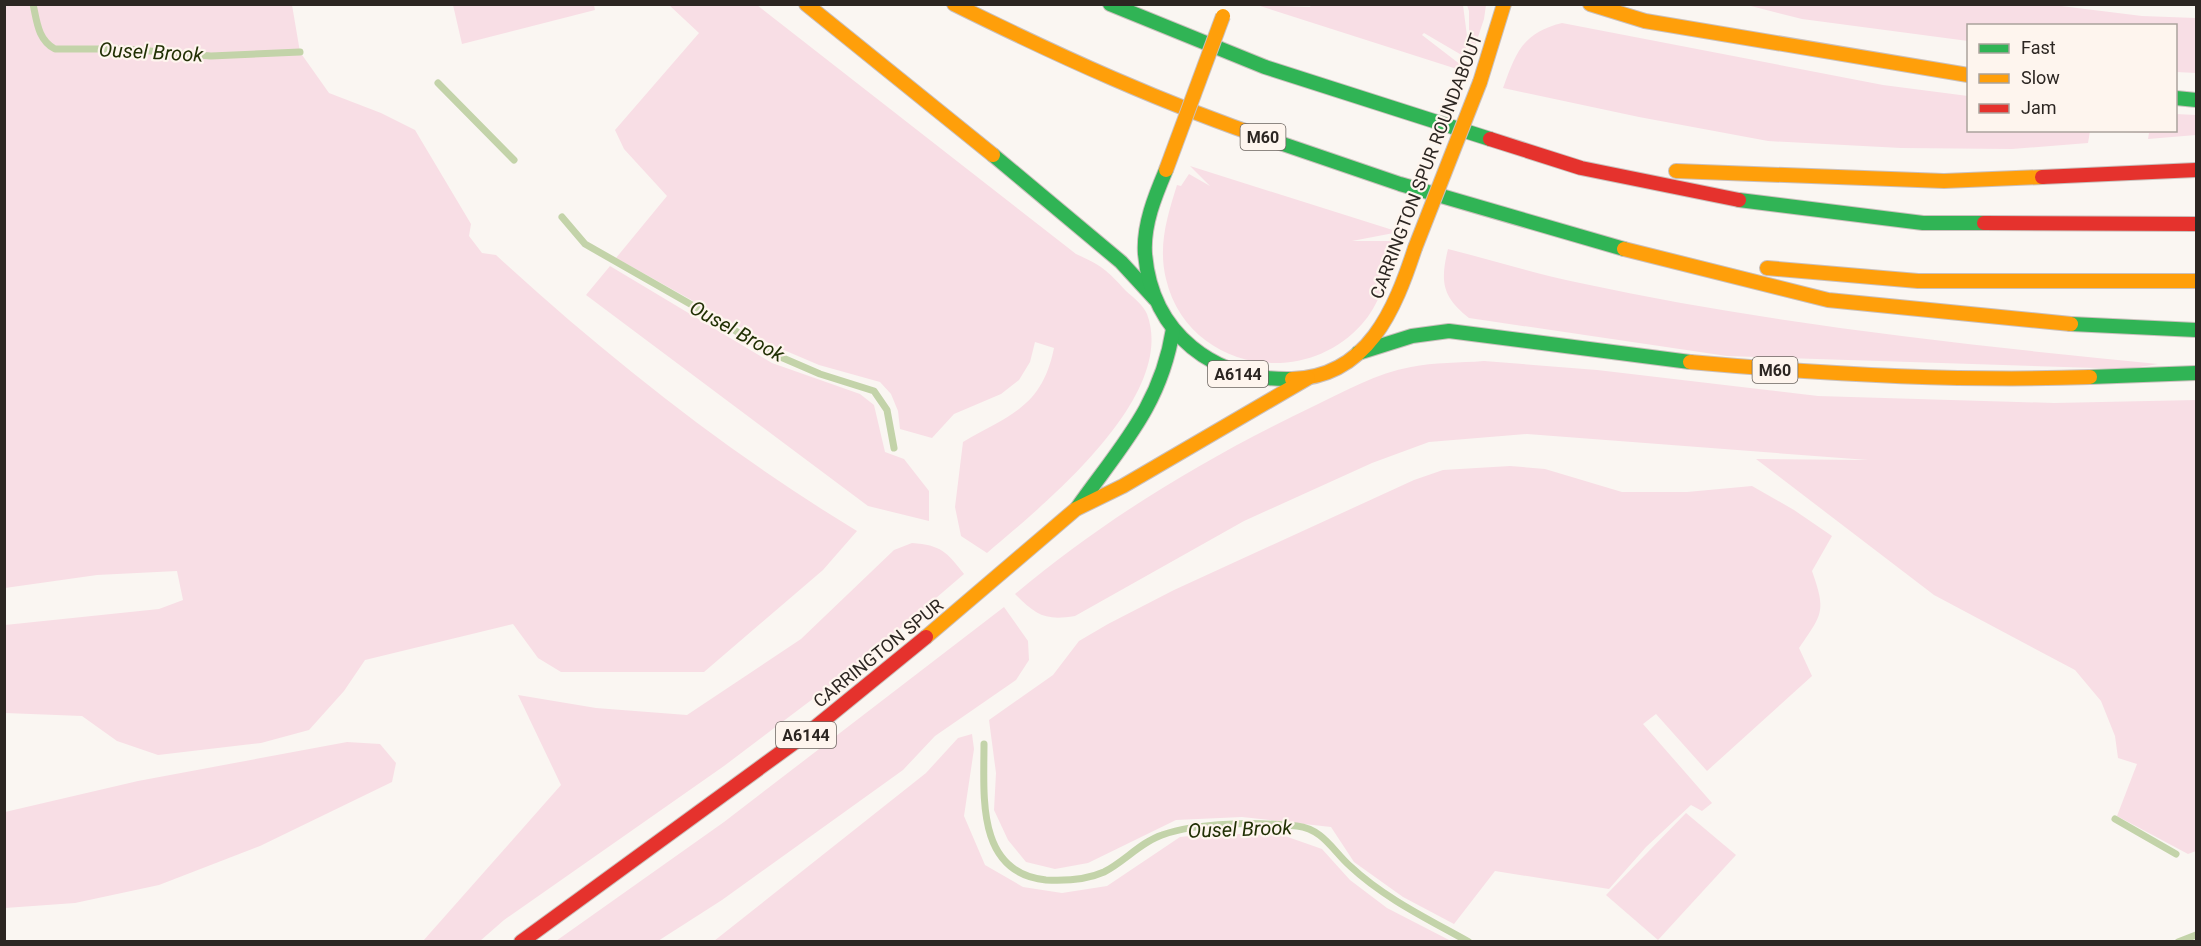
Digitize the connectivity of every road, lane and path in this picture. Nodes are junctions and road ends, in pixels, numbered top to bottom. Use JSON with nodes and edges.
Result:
{"nodes":[{"id":1,"x":806,"y":4,"type":"edge"},
{"id":2,"x":954,"y":4,"type":"edge"},
{"id":3,"x":1110,"y":4,"type":"edge"},
{"id":4,"x":1504,"y":4,"type":"edge"},
{"id":5,"x":1590,"y":4,"type":"edge"},
{"id":6,"x":1226,"y":10,"type":"edge"},
{"id":7,"x":1967,"y":75,"type":"edge"},
{"id":8,"x":2177,"y":98,"type":"edge"},
{"id":9,"x":2196,"y":100,"type":"edge"},
{"id":10,"x":1581,"y":168,"type":"junction"},
{"id":11,"x":2196,"y":170,"type":"edge"},
{"id":12,"x":2196,"y":224,"type":"edge"},
{"id":13,"x":1584,"y":238,"type":"junction"},
{"id":14,"x":2196,"y":280,"type":"edge"},
{"id":15,"x":1155,"y":299,"type":"junction"},
{"id":16,"x":1173,"y":329,"type":"junction"},
{"id":17,"x":2196,"y":330,"type":"edge"},
{"id":18,"x":1358,"y":353,"type":"junction"},
{"id":19,"x":2196,"y":373,"type":"edge"},
{"id":20,"x":1308,"y":378,"type":"junction"},
{"id":21,"x":1076,"y":509,"type":"junction"},
{"id":22,"x":521,"y":942,"type":"edge"}],
"edges":[{"from":1,"to":15,"type":"main road"},
{"from":2,"to":13,"type":"main road","number":"M60"},
{"from":3,"to":10,"type":"main road"},
{"from":4,"to":18,"type":"main road","name":"CARRINGTON SPUR ROUNDABOUT","number":"A6144","bridge":true},
{"from":5,"to":7,"type":"main road"},
{"from":6,"to":15,"type":"main road","name":"CARRINGTON SPUR ROUNDABOUT","number":"A6144","bridge":true},
{"from":8,"to":9,"type":"main road"},
{"from":10,"to":11,"type":"main road"},
{"from":10,"to":12,"type":"main road"},
{"from":13,"to":14,"type":"main road","number":"M60"},
{"from":13,"to":17,"type":"main road","number":"M60"},
{"from":15,"to":16,"type":"main road","name":"CARRINGTON SPUR ROUNDABOUT","number":"A6144"},
{"from":16,"to":20,"type":"main road","name":"CARRINGTON SPUR ROUNDABOUT","number":"A6144"},
{"from":16,"to":21,"type":"main road","name":"CARRINGTON SPUR","number":"A6144"},
{"from":18,"to":19,"type":"main road","number":"M60"},
{"from":18,"to":20,"type":"main road","name":"CARRINGTON SPUR ROUNDABOUT","number":"A6144"},
{"from":20,"to":21,"type":"main road","name":"CARRINGTON SPUR","number":"A6144"},
{"from":21,"to":22,"type":"main road","name":"CARRINGTON SPUR","number":"A6144"}]}
